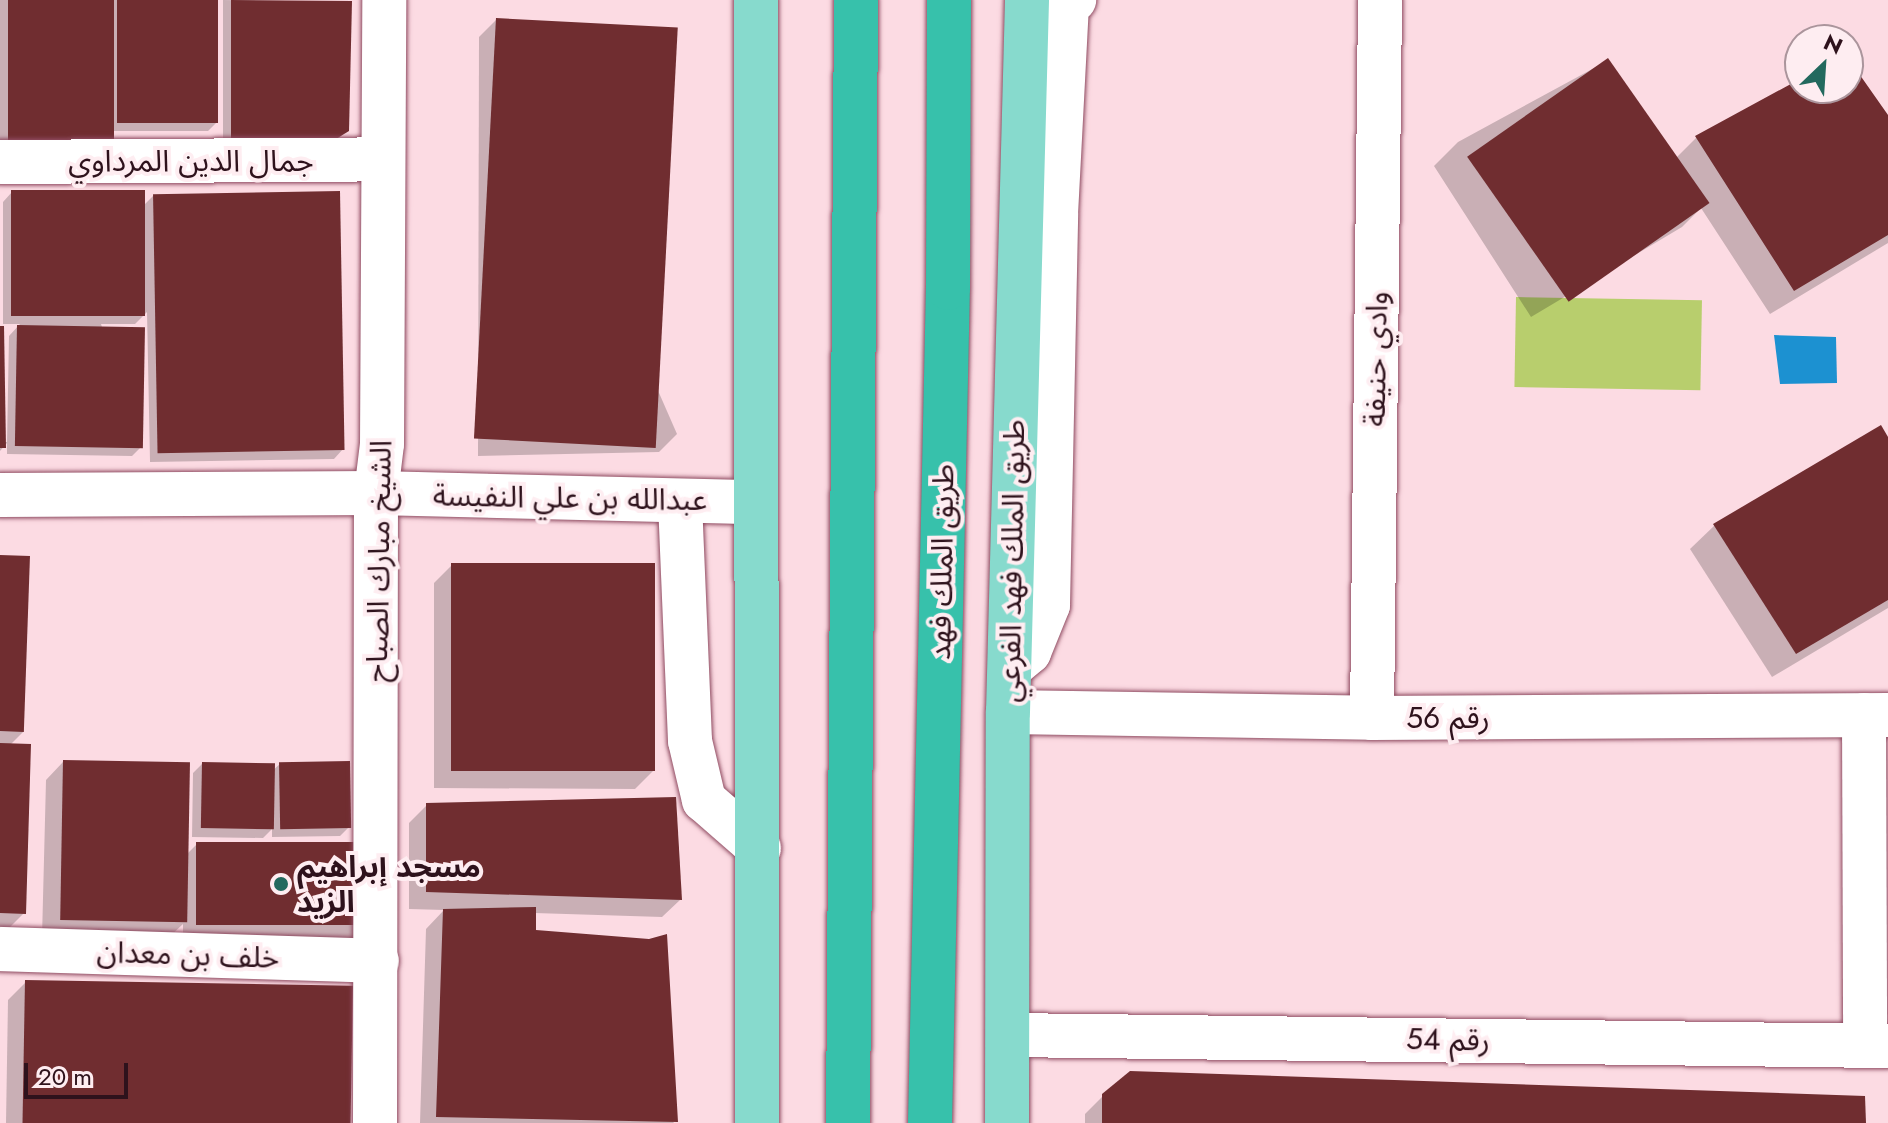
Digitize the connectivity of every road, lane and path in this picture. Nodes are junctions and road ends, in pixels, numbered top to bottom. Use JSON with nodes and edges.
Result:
{"nodes":[{"id":1,"x":384,"y":0,"type":"edge"},
{"id":2,"x":756,"y":0,"type":"edge"},
{"id":3,"x":856,"y":0,"type":"edge"},
{"id":4,"x":949,"y":0,"type":"edge"},
{"id":5,"x":1027,"y":0,"type":"edge"},
{"id":6,"x":1074,"y":0,"type":"edge"},
{"id":7,"x":1380,"y":0,"type":"edge"},
{"id":8,"x":382,"y":159,"type":"junction"},
{"id":9,"x":0,"y":162,"type":"edge"},
{"id":10,"x":376,"y":493,"type":"junction"},
{"id":11,"x":0,"y":495,"type":"edge"},
{"id":12,"x":680,"y":502,"type":"junction"},
{"id":13,"x":756,"y":502,"type":"junction"},
{"id":14,"x":1010,"y":668,"type":"junction"},
{"id":15,"x":1008,"y":712,"type":"junction"},
{"id":16,"x":1876,"y":715,"type":"edge"},
{"id":17,"x":1372,"y":718,"type":"junction"},
{"id":18,"x":759,"y":848,"type":"junction"},
{"id":19,"x":0,"y":949,"type":"edge"},
{"id":20,"x":377,"y":961,"type":"junction"},
{"id":21,"x":1008,"y":1035,"type":"junction"},
{"id":22,"x":1876,"y":1046,"type":"edge"},
{"id":23,"x":375,"y":1123,"type":"edge"},
{"id":24,"x":757,"y":1123,"type":"edge"},
{"id":25,"x":848,"y":1123,"type":"edge"},
{"id":26,"x":930,"y":1123,"type":"edge"},
{"id":27,"x":1007,"y":1123,"type":"edge"}],
"edges":[{"from":1,"to":8,"type":"street","name":"الشيخ مبارك الصباح"},
{"from":2,"to":13,"type":"main road"},
{"from":3,"to":25,"type":"highway"},
{"from":4,"to":26,"type":"highway","name":"طريق الملك فهد"},
{"from":5,"to":14,"type":"main road","name":"طريق الملك فهد الفرعي"},
{"from":6,"to":14,"type":"street"},
{"from":7,"to":17,"type":"street","name":"وادي حنيفة"},
{"from":8,"to":9,"type":"street","name":"جمال الدين المرداوي"},
{"from":8,"to":10,"type":"street","name":"الشيخ مبارك الصباح"},
{"from":10,"to":11,"type":"street","name":"عبدالله بن علي النفيسة"},
{"from":10,"to":12,"type":"street","name":"عبدالله بن علي النفيسة"},
{"from":10,"to":20,"type":"street","name":"الشيخ مبارك الصباح"},
{"from":12,"to":13,"type":"street","name":"عبدالله بن علي النفيسة"},
{"from":12,"to":18,"type":"street"},
{"from":13,"to":18,"type":"main road"},
{"from":14,"to":15,"type":"main road","name":"طريق الملك فهد الفرعي"},
{"from":15,"to":17,"type":"street","name":"رقم 56"},
{"from":15,"to":21,"type":"main road","name":"طريق الملك فهد الفرعي"},
{"from":16,"to":17,"type":"street","name":"رقم 56"},
{"from":16,"to":22,"type":"street"},
{"from":18,"to":24,"type":"main road"},
{"from":19,"to":20,"type":"street","name":"خلف بن معدان"},
{"from":20,"to":23,"type":"street","name":"الشيخ مبارك الصباح"},
{"from":21,"to":22,"type":"street","name":"رقم 54"},
{"from":21,"to":27,"type":"main road","name":"طريق الملك فهد الفرعي"}]}
